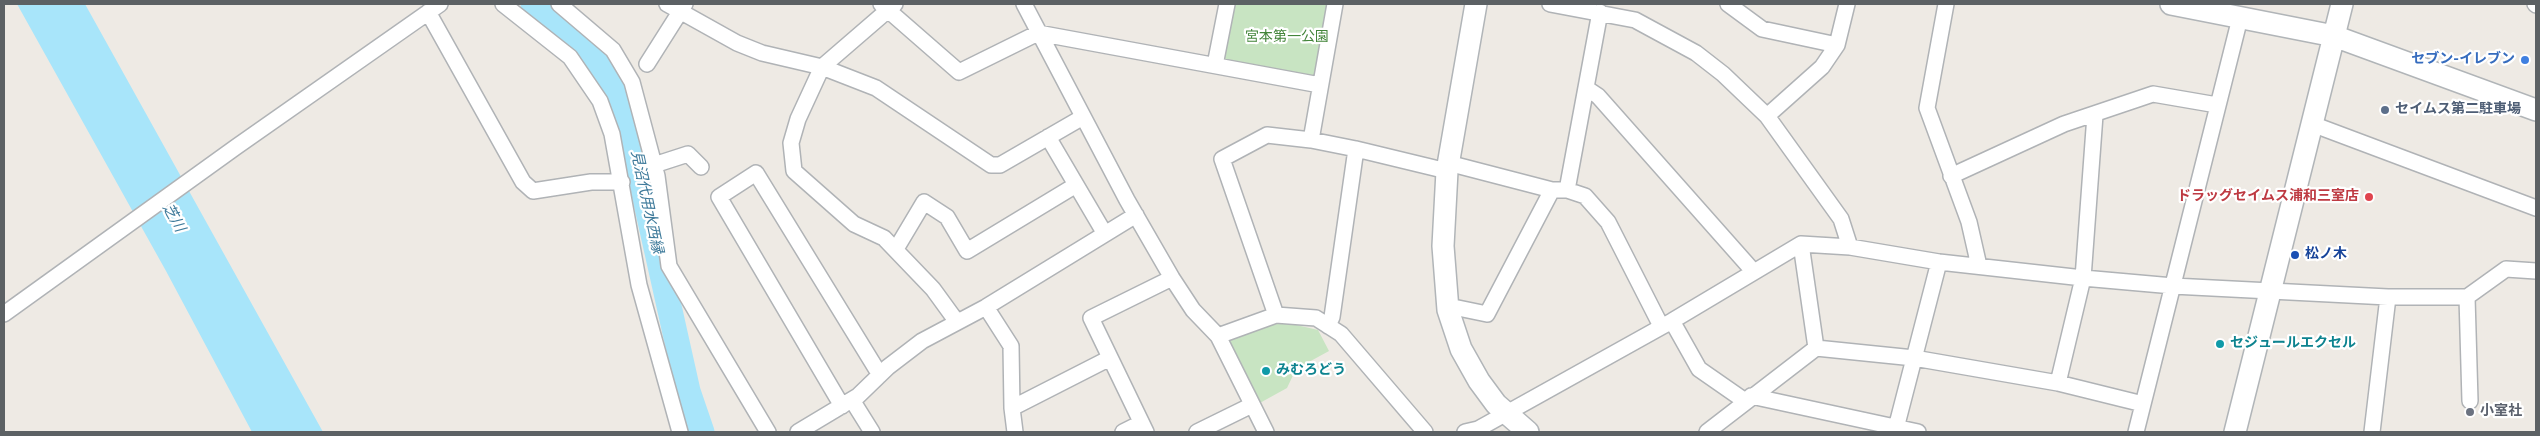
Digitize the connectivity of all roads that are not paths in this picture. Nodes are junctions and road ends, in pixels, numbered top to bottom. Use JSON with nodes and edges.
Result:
{"nodes":[{"id":1,"x":503,"y":4,"type":"edge"},
{"id":2,"x":559,"y":4,"type":"edge"},
{"id":3,"x":667,"y":4,"type":"edge"},
{"id":4,"x":1024,"y":4,"type":"edge"},
{"id":5,"x":1227,"y":4,"type":"edge"},
{"id":6,"x":1335,"y":4,"type":"edge"},
{"id":7,"x":1476,"y":4,"type":"edge"},
{"id":8,"x":1550,"y":4,"type":"edge"},
{"id":9,"x":1728,"y":4,"type":"edge"},
{"id":10,"x":1847,"y":4,"type":"edge"},
{"id":11,"x":1946,"y":4,"type":"edge"},
{"id":12,"x":2171,"y":4,"type":"edge"},
{"id":13,"x":2342,"y":4,"type":"edge"},
{"id":14,"x":888,"y":6,"type":"edge"},
{"id":15,"x":434,"y":8,"type":"edge"},
{"id":16,"x":683,"y":8,"type":"edge"},
{"id":17,"x":2212,"y":8,"type":"edge"},
{"id":18,"x":1600,"y":12,"type":"junction"},
{"id":19,"x":2240,"y":18,"type":"junction"},
{"id":20,"x":1038,"y":33,"type":"junction"},
{"id":21,"x":2334,"y":36,"type":"junction"},
{"id":22,"x":1837,"y":45,"type":"junction"},
{"id":23,"x":1215,"y":65,"type":"junction"},
{"id":24,"x":822,"y":67,"type":"junction"},
{"id":25,"x":639,"y":74,"type":"junction"},
{"id":26,"x":1320,"y":85,"type":"junction"},
{"id":27,"x":1586,"y":88,"type":"junction"},
{"id":28,"x":2217,"y":105,"type":"junction"},
{"id":29,"x":2536,"y":110,"type":"edge"},
{"id":30,"x":2095,"y":115,"type":"junction"},
{"id":31,"x":1767,"y":116,"type":"junction"},
{"id":32,"x":1083,"y":117,"type":"junction"},
{"id":33,"x":2312,"y":124,"type":"junction"},
{"id":34,"x":1048,"y":137,"type":"junction"},
{"id":35,"x":1311,"y":140,"type":"junction"},
{"id":36,"x":1356,"y":149,"type":"junction"},
{"id":37,"x":654,"y":165,"type":"junction"},
{"id":38,"x":701,"y":167,"type":"dead end"},
{"id":39,"x":1447,"y":167,"type":"junction"},
{"id":40,"x":1951,"y":176,"type":"junction"},
{"id":41,"x":622,"y":182,"type":"junction"},
{"id":42,"x":1076,"y":185,"type":"junction"},
{"id":43,"x":1560,"y":190,"type":"junction"},
{"id":44,"x":2536,"y":208,"type":"edge"},
{"id":45,"x":1136,"y":215,"type":"junction"},
{"id":46,"x":1105,"y":234,"type":"junction"},
{"id":47,"x":1801,"y":244,"type":"junction"},
{"id":48,"x":1850,"y":247,"type":"junction"},
{"id":49,"x":896,"y":249,"type":"junction"},
{"id":50,"x":1939,"y":262,"type":"junction"},
{"id":51,"x":1979,"y":266,"type":"junction"},
{"id":52,"x":2536,"y":271,"type":"edge"},
{"id":53,"x":1754,"y":272,"type":"junction"},
{"id":54,"x":1172,"y":278,"type":"junction"},
{"id":55,"x":2083,"y":278,"type":"junction"},
{"id":56,"x":2174,"y":286,"type":"junction"},
{"id":57,"x":2270,"y":291,"type":"junction"},
{"id":58,"x":2388,"y":297,"type":"junction"},
{"id":59,"x":2467,"y":297,"type":"junction"},
{"id":60,"x":986,"y":307,"type":"junction"},
{"id":61,"x":1448,"y":310,"type":"junction"},
{"id":62,"x":4,"y":314,"type":"edge"},
{"id":63,"x":1276,"y":315,"type":"junction"},
{"id":64,"x":957,"y":322,"type":"junction"},
{"id":65,"x":1667,"y":323,"type":"junction"},
{"id":66,"x":1328,"y":326,"type":"junction"},
{"id":67,"x":1218,"y":336,"type":"junction"},
{"id":68,"x":1816,"y":348,"type":"junction"},
{"id":69,"x":1110,"y":358,"type":"junction"},
{"id":70,"x":1914,"y":358,"type":"junction"},
{"id":71,"x":880,"y":375,"type":"junction"},
{"id":72,"x":2058,"y":383,"type":"junction"},
{"id":73,"x":1748,"y":399,"type":"junction"},
{"id":74,"x":2470,"y":401,"type":"dead end"},
{"id":75,"x":847,"y":403,"type":"junction"},
{"id":76,"x":2144,"y":404,"type":"junction"},
{"id":77,"x":1252,"y":405,"type":"junction"},
{"id":78,"x":1012,"y":408,"type":"junction"},
{"id":79,"x":1506,"y":412,"type":"junction"},
{"id":80,"x":1144,"y":428,"type":"edge"},
{"id":81,"x":1896,"y":430,"type":"edge"},
{"id":82,"x":680,"y":432,"type":"edge"},
{"id":83,"x":768,"y":432,"type":"edge"},
{"id":84,"x":798,"y":432,"type":"edge"},
{"id":85,"x":872,"y":432,"type":"edge"},
{"id":86,"x":1015,"y":432,"type":"edge"},
{"id":87,"x":1123,"y":432,"type":"edge"},
{"id":88,"x":1197,"y":432,"type":"edge"},
{"id":89,"x":1266,"y":432,"type":"edge"},
{"id":90,"x":1425,"y":432,"type":"edge"},
{"id":91,"x":1465,"y":432,"type":"edge"},
{"id":92,"x":1528,"y":432,"type":"edge"},
{"id":93,"x":1707,"y":432,"type":"edge"},
{"id":94,"x":1918,"y":432,"type":"edge"},
{"id":95,"x":2136,"y":432,"type":"edge"},
{"id":96,"x":2235,"y":432,"type":"edge"},
{"id":97,"x":2372,"y":432,"type":"edge"}],
"edges":[{"from":1,"to":41,"type":"street"},
{"from":2,"to":25,"type":"street"},
{"from":3,"to":16,"type":"street"},
{"from":4,"to":20,"type":"street"},
{"from":5,"to":23,"type":"street"},
{"from":6,"to":26,"type":"street"},
{"from":7,"to":39,"type":"street"},
{"from":8,"to":18,"type":"street"},
{"from":9,"to":22,"type":"street"},
{"from":10,"to":22,"type":"street"},
{"from":11,"to":40,"type":"street"},
{"from":12,"to":17,"type":"street"},
{"from":13,"to":21,"type":"street"},
{"from":14,"to":20,"type":"street"},
{"from":14,"to":24,"type":"street"},
{"from":15,"to":41,"type":"street"},
{"from":15,"to":62,"type":"street"},
{"from":16,"to":24,"type":"street"},
{"from":16,"to":25,"type":"street"},
{"from":17,"to":19,"type":"street"},
{"from":18,"to":27,"type":"street"},
{"from":18,"to":31,"type":"street"},
{"from":19,"to":21,"type":"street"},
{"from":19,"to":28,"type":"street"},
{"from":20,"to":23,"type":"street"},
{"from":20,"to":32,"type":"street"},
{"from":21,"to":29,"type":"street"},
{"from":21,"to":33,"type":"street"},
{"from":22,"to":31,"type":"street"},
{"from":23,"to":26,"type":"street"},
{"from":24,"to":34,"type":"street"},
{"from":24,"to":49,"type":"street"},
{"from":25,"to":37,"type":"street"},
{"from":26,"to":35,"type":"street"},
{"from":27,"to":43,"type":"street"},
{"from":27,"to":53,"type":"street"},
{"from":28,"to":30,"type":"street"},
{"from":28,"to":56,"type":"street"},
{"from":30,"to":40,"type":"street"},
{"from":30,"to":55,"type":"street"},
{"from":31,"to":48,"type":"street"},
{"from":32,"to":34,"type":"street"},
{"from":32,"to":45,"type":"street"},
{"from":33,"to":44,"type":"street"},
{"from":33,"to":57,"type":"street"},
{"from":34,"to":42,"type":"street"},
{"from":35,"to":36,"type":"street"},
{"from":35,"to":63,"type":"street"},
{"from":36,"to":39,"type":"street"},
{"from":36,"to":66,"type":"street"},
{"from":37,"to":38,"type":"street"},
{"from":37,"to":83,"type":"street"},
{"from":39,"to":43,"type":"street"},
{"from":39,"to":61,"type":"street"},
{"from":40,"to":51,"type":"street"},
{"from":41,"to":82,"type":"street"},
{"from":42,"to":46,"type":"street"},
{"from":42,"to":49,"type":"street"},
{"from":43,"to":61,"type":"street"},
{"from":43,"to":65,"type":"street"},
{"from":45,"to":46,"type":"street"},
{"from":45,"to":54,"type":"street"},
{"from":46,"to":60,"type":"street"},
{"from":47,"to":48,"type":"street"},
{"from":47,"to":53,"type":"street"},
{"from":47,"to":68,"type":"street"},
{"from":48,"to":50,"type":"street"},
{"from":49,"to":64,"type":"street"},
{"from":50,"to":51,"type":"street"},
{"from":50,"to":70,"type":"street"},
{"from":51,"to":55,"type":"street"},
{"from":52,"to":59,"type":"street"},
{"from":53,"to":65,"type":"street"},
{"from":54,"to":67,"type":"street"},
{"from":54,"to":69,"type":"street"},
{"from":55,"to":56,"type":"street"},
{"from":55,"to":72,"type":"street"},
{"from":56,"to":57,"type":"street"},
{"from":56,"to":76,"type":"street"},
{"from":57,"to":58,"type":"street"},
{"from":57,"to":96,"type":"street"},
{"from":58,"to":59,"type":"street"},
{"from":58,"to":97,"type":"street"},
{"from":59,"to":74,"type":"street"},
{"from":60,"to":64,"type":"street"},
{"from":60,"to":78,"type":"street"},
{"from":61,"to":79,"type":"street"},
{"from":63,"to":66,"type":"street"},
{"from":63,"to":67,"type":"street"},
{"from":64,"to":71,"type":"street"},
{"from":65,"to":73,"type":"street"},
{"from":65,"to":79,"type":"street"},
{"from":66,"to":90,"type":"street"},
{"from":67,"to":77,"type":"street"},
{"from":68,"to":70,"type":"street"},
{"from":68,"to":73,"type":"street"},
{"from":69,"to":78,"type":"street"},
{"from":69,"to":80,"type":"street"},
{"from":70,"to":72,"type":"street"},
{"from":70,"to":81,"type":"street"},
{"from":71,"to":75,"type":"street"},
{"from":71,"to":75,"type":"street"},
{"from":72,"to":76,"type":"street"},
{"from":73,"to":81,"type":"street"},
{"from":73,"to":93,"type":"street"},
{"from":75,"to":84,"type":"street"},
{"from":75,"to":85,"type":"street"},
{"from":76,"to":95,"type":"street"},
{"from":77,"to":88,"type":"street"},
{"from":77,"to":89,"type":"street"},
{"from":78,"to":86,"type":"street"},
{"from":79,"to":91,"type":"street"},
{"from":79,"to":92,"type":"street"},
{"from":80,"to":87,"type":"street"},
{"from":81,"to":94,"type":"street"}]}
